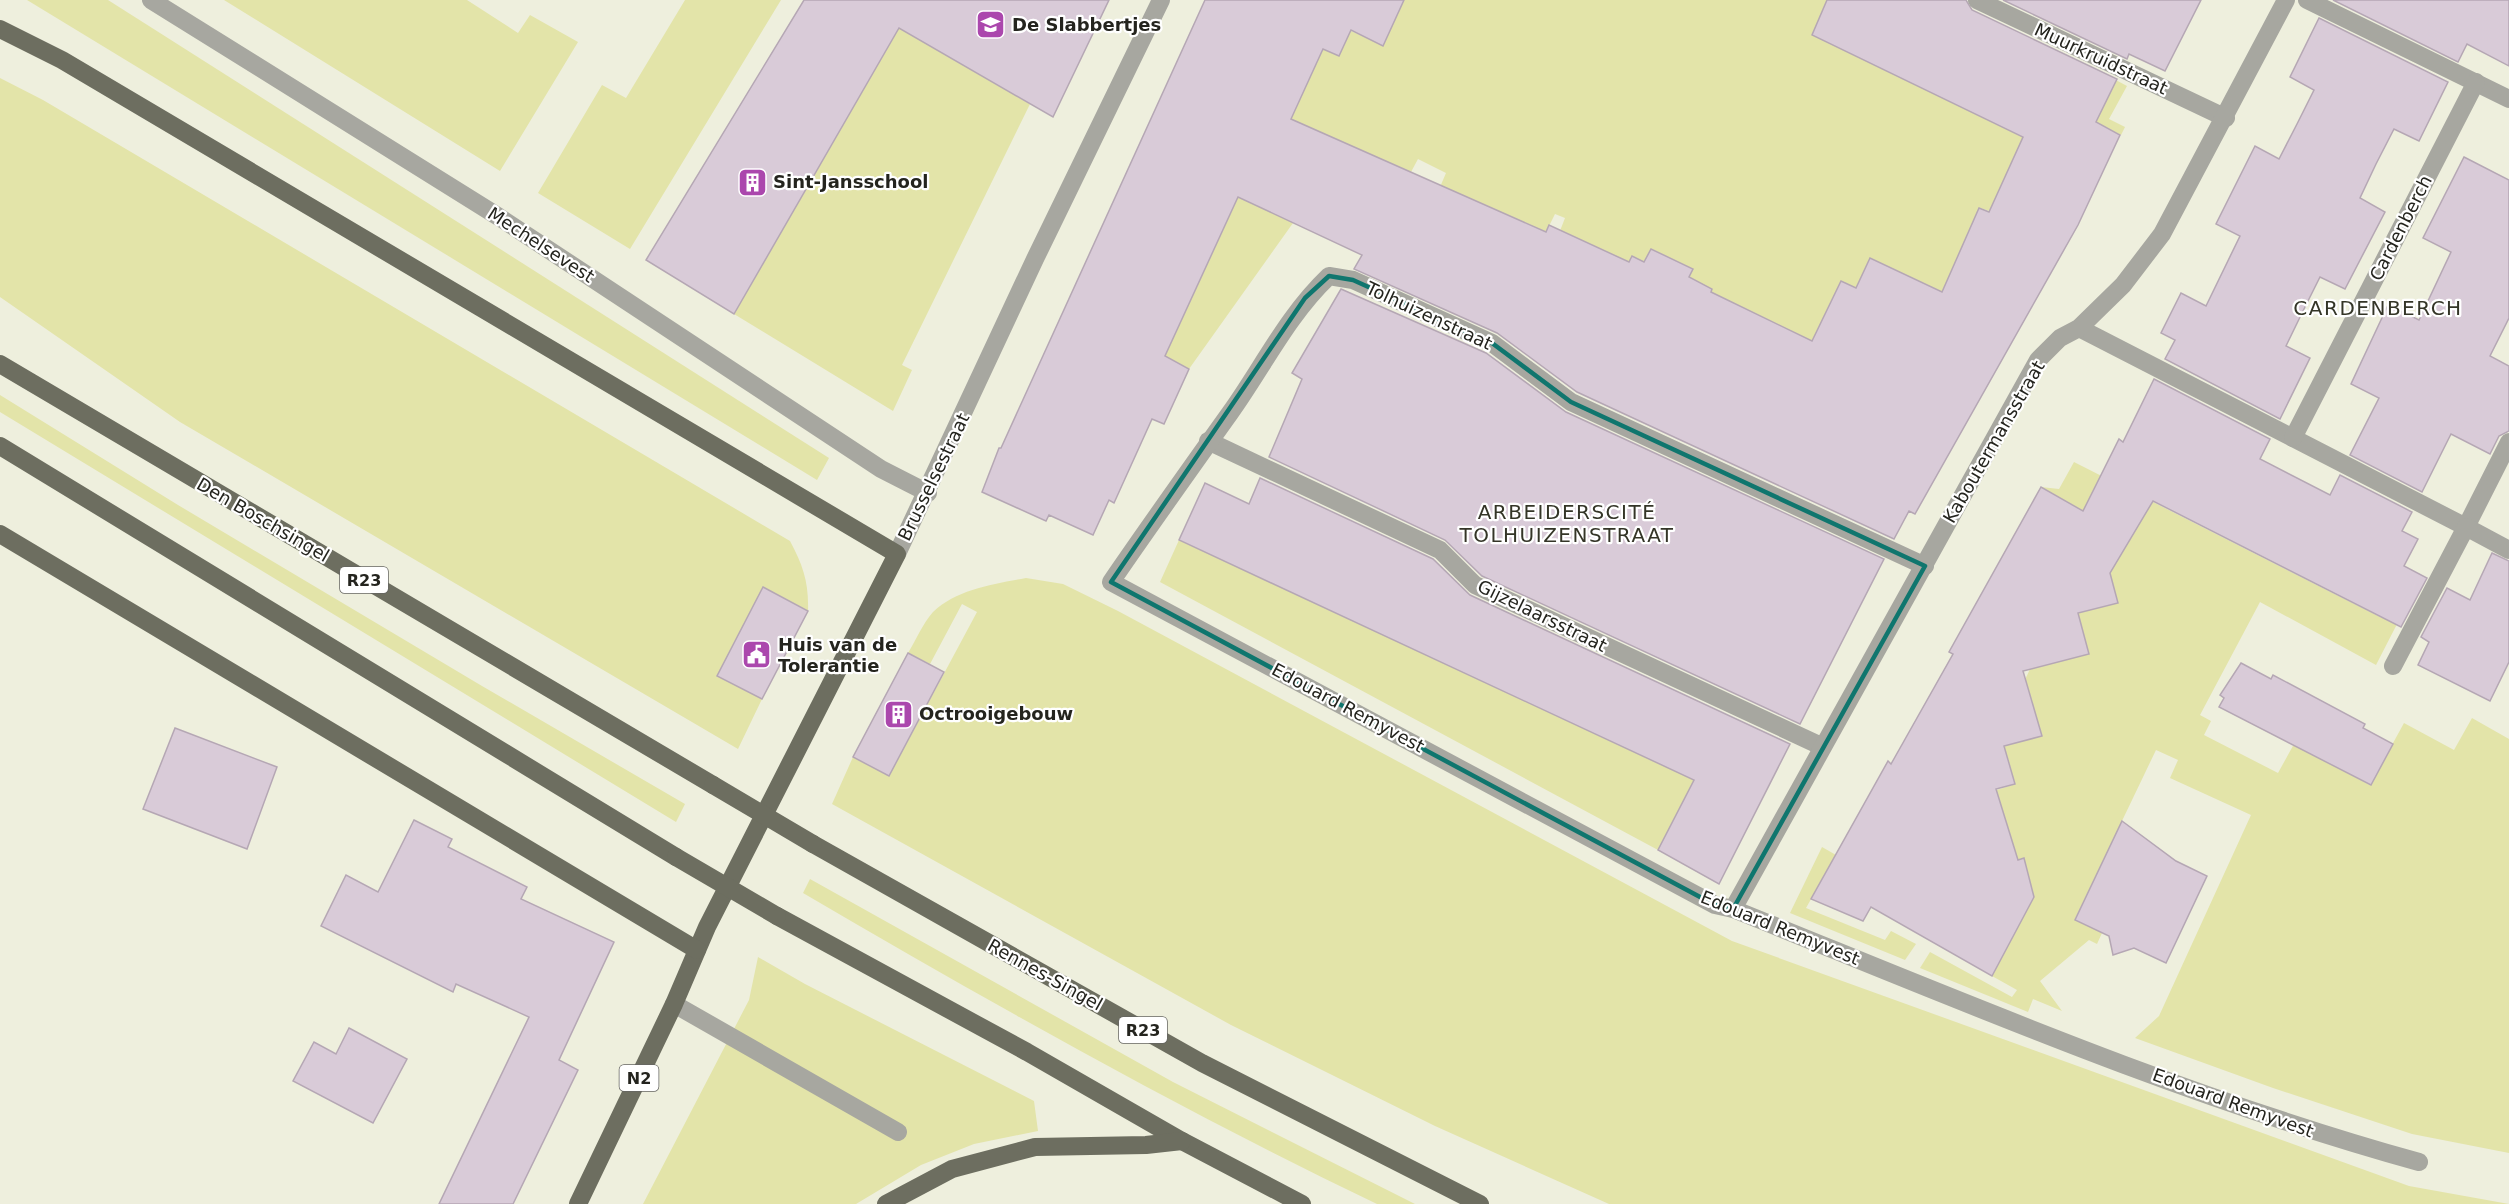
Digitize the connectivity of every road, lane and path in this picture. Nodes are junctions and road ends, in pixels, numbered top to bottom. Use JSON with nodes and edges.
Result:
{"nodes":[{"id":1,"x":151,"y":0,"type":"edge"},
{"id":2,"x":1161,"y":0,"type":"edge"},
{"id":3,"x":1977,"y":0,"type":"edge"},
{"id":4,"x":2286,"y":0,"type":"edge"},
{"id":5,"x":2307,"y":0,"type":"edge"},
{"id":6,"x":0,"y":29,"type":"edge"},
{"id":7,"x":2476,"y":82,"type":"junction"},
{"id":8,"x":2509,"y":99,"type":"edge"},
{"id":9,"x":2226,"y":118,"type":"junction"},
{"id":10,"x":2079,"y":328,"type":"junction"},
{"id":11,"x":0,"y":350,"type":"edge"},
{"id":12,"x":8,"y":369,"type":"edge"},
{"id":13,"x":2293,"y":438,"type":"junction"},
{"id":14,"x":1208,"y":441,"type":"junction"},
{"id":15,"x":2509,"y":442,"type":"edge"},
{"id":16,"x":0,"y":446,"type":"edge"},
{"id":17,"x":927,"y":493,"type":"junction"},
{"id":18,"x":2466,"y":527,"type":"junction"},
{"id":19,"x":0,"y":534,"type":"edge"},
{"id":20,"x":2509,"y":550,"type":"edge"},
{"id":21,"x":897,"y":554,"type":"junction"},
{"id":22,"x":1924,"y":566,"type":"junction"},
{"id":23,"x":1112,"y":582,"type":"joint"},
{"id":24,"x":2393,"y":666,"type":"dead end"},
{"id":25,"x":1821,"y":746,"type":"junction"},
{"id":26,"x":713,"y":785,"type":"joint"},
{"id":27,"x":1733,"y":909,"type":"junction"},
{"id":28,"x":697,"y":950,"type":"junction"},
{"id":29,"x":674,"y":1004,"type":"junction"},
{"id":30,"x":898,"y":1132,"type":"dead end"},
{"id":31,"x":1182,"y":1141,"type":"junction"},
{"id":32,"x":2419,"y":1162,"type":"dead end"},
{"id":33,"x":578,"y":1204,"type":"edge"},
{"id":34,"x":886,"y":1204,"type":"edge"},
{"id":35,"x":1302,"y":1204,"type":"edge"},
{"id":36,"x":1480,"y":1204,"type":"edge"}],
"edges":[{"from":1,"to":17,"type":"street","name":"Mechelsevest"},
{"from":2,"to":17,"type":"street","name":"Brusselsestraat"},
{"from":3,"to":9,"type":"street","name":"Muurkruidstraat"},
{"from":4,"to":9,"type":"street","name":"Kaboutermansstraat"},
{"from":5,"to":7,"type":"street"},
{"from":6,"to":21,"type":"main road"},
{"from":7,"to":8,"type":"street"},
{"from":7,"to":13,"type":"street","name":"Cardenberch"},
{"from":9,"to":10,"type":"street","name":"Kaboutermansstraat"},
{"from":10,"to":13,"type":"street"},
{"from":10,"to":22,"type":"street","name":"Kaboutermansstraat"},
{"from":11,"to":12,"type":"main road"},
{"from":12,"to":26,"type":"main road","name":"Den Boschsingel","number":"R23"},
{"from":13,"to":18,"type":"street"},
{"from":14,"to":22,"type":"street","name":"Tolhuizenstraat"},
{"from":14,"to":23,"type":"street","name":"Tolhuizenstraat"},
{"from":14,"to":25,"type":"street","name":"Gijzelaarsstraat"},
{"from":15,"to":18,"type":"street"},
{"from":16,"to":31,"type":"main road","bridge":true},
{"from":17,"to":21,"type":"street","name":"Brusselsestraat"},
{"from":18,"to":20,"type":"street"},
{"from":18,"to":24,"type":"street"},
{"from":19,"to":28,"type":"main road"},
{"from":21,"to":28,"type":"main road","name":"Brusselsestraat","number":"N2"},
{"from":22,"to":25,"type":"street","name":"Kaboutermansstraat"},
{"from":23,"to":27,"type":"street","name":"Edouard Remyvest"},
{"from":25,"to":27,"type":"street","name":"Kaboutermansstraat"},
{"from":26,"to":36,"type":"main road","name":"Rennes-Singel","number":"R23","bridge":true},
{"from":27,"to":32,"type":"street","name":"Edouard Remyvest"},
{"from":28,"to":29,"type":"main road","number":"N2"},
{"from":29,"to":30,"type":"street"},
{"from":29,"to":33,"type":"main road","number":"N2"},
{"from":31,"to":34,"type":"main road"},
{"from":31,"to":35,"type":"main road"}]}
